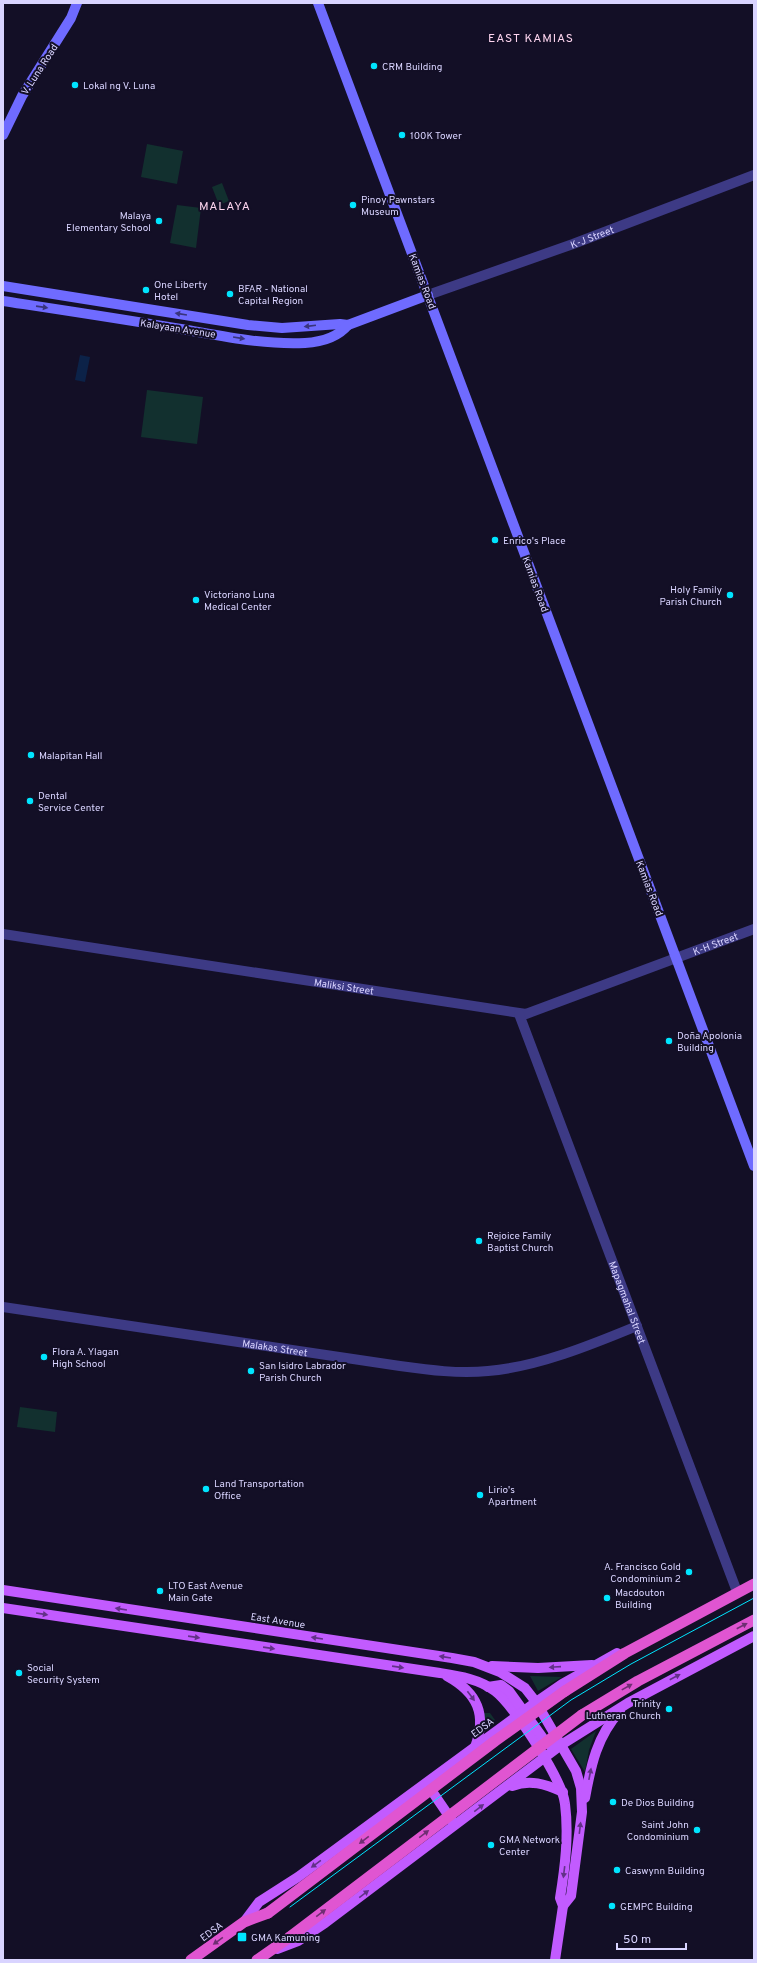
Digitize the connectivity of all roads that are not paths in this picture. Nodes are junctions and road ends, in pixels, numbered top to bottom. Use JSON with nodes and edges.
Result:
{"nodes":[{"id":1,"x":77,"y":3,"type":"edge"},
{"id":2,"x":318,"y":3,"type":"edge"},
{"id":3,"x":3,"y":136,"type":"edge"},
{"id":4,"x":754,"y":175,"type":"edge"},
{"id":5,"x":3,"y":286,"type":"edge"},
{"id":6,"x":428,"y":296,"type":"junction"},
{"id":7,"x":3,"y":302,"type":"edge"},
{"id":8,"x":348,"y":325,"type":"junction"},
{"id":9,"x":754,"y":929,"type":"edge"},
{"id":10,"x":3,"y":934,"type":"edge"},
{"id":11,"x":677,"y":959,"type":"junction"},
{"id":12,"x":519,"y":1014,"type":"junction"},
{"id":13,"x":754,"y":1166,"type":"edge"},
{"id":14,"x":3,"y":1307,"type":"edge"},
{"id":15,"x":637,"y":1326,"type":"junction"},
{"id":16,"x":754,"y":1579,"type":"edge"},
{"id":17,"x":754,"y":1584,"type":"edge"},
{"id":18,"x":736,"y":1589,"type":"junction"},
{"id":19,"x":3,"y":1590,"type":"edge"},
{"id":20,"x":3,"y":1608,"type":"edge"},
{"id":21,"x":754,"y":1620,"type":"edge"},
{"id":22,"x":754,"y":1636,"type":"edge"},
{"id":23,"x":483,"y":1665,"type":"junction"},
{"id":24,"x":594,"y":1665,"type":"junction"},
{"id":25,"x":440,"y":1673,"type":"junction"},
{"id":26,"x":536,"y":1702,"type":"junction"},
{"id":27,"x":628,"y":1703,"type":"junction"},
{"id":28,"x":521,"y":1714,"type":"junction"},
{"id":29,"x":561,"y":1745,"type":"junction"},
{"id":30,"x":475,"y":1748,"type":"junction"},
{"id":31,"x":544,"y":1758,"type":"junction"},
{"id":32,"x":427,"y":1784,"type":"junction"},
{"id":33,"x":503,"y":1790,"type":"junction"},
{"id":34,"x":562,"y":1792,"type":"junction"},
{"id":35,"x":582,"y":1812,"type":"junction"},
{"id":36,"x":456,"y":1825,"type":"junction"},
{"id":37,"x":563,"y":1906,"type":"junction"},
{"id":38,"x":244,"y":1922,"type":"junction"},
{"id":39,"x":261,"y":1957,"type":"edge"},
{"id":40,"x":191,"y":1960,"type":"edge"},
{"id":41,"x":555,"y":1960,"type":"edge"}],
"edges":[{"from":1,"to":3,"type":"main road","name":"V. Luna Road"},
{"from":2,"to":6,"type":"main road","name":"Kamias Road"},
{"from":4,"to":6,"type":"street","name":"K-J Street"},
{"from":8,"to":5,"type":"main road","name":"Kalayaan Avenue","one_way":true},
{"from":6,"to":8,"type":"main road","name":"Kalayaan Avenue"},
{"from":6,"to":11,"type":"main road","name":"Kamias Road"},
{"from":7,"to":8,"type":"main road","name":"Kalayaan Avenue","one_way":true},
{"from":9,"to":11,"type":"street","name":"K-H Street"},
{"from":10,"to":12,"type":"street","name":"Maliksi Street"},
{"from":11,"to":12,"type":"street","name":"Maliksi Street"},
{"from":11,"to":13,"type":"main road","name":"Kamias Road"},
{"from":12,"to":15,"type":"street","name":"Mapagmahal Street"},
{"from":14,"to":15,"type":"street","name":"Malakas Street"},
{"from":15,"to":18,"type":"street","name":"Mapagmahal Street"},
{"from":16,"to":18,"type":"main road","name":"EDSA"},
{"from":17,"to":38,"type":"highway","name":"EDSA","one_way":true,"bridge":true},
{"from":18,"to":24,"type":"main road","name":"EDSA"},
{"from":23,"to":19,"type":"main road","name":"East Avenue","one_way":true},
{"from":20,"to":25,"type":"main road","one_way":true},
{"from":39,"to":21,"type":"highway","one_way":true,"bridge":true},
{"from":27,"to":22,"type":"main road","one_way":true},
{"from":24,"to":23,"type":"main road","one_way":true},
{"from":23,"to":26,"type":"main road","name":"East Avenue"},
{"from":24,"to":26,"type":"main road","name":"EDSA"},
{"from":25,"to":28,"type":"main road"},
{"from":25,"to":30,"type":"main road","one_way":true},
{"from":26,"to":28,"type":"main road","name":"EDSA"},
{"from":26,"to":29,"type":"main road","name":"East Avenue"},
{"from":27,"to":29,"type":"main road"},
{"from":35,"to":27,"type":"main road","one_way":true},
{"from":28,"to":29,"type":"main road"},
{"from":28,"to":30,"type":"main road","name":"EDSA"},
{"from":28,"to":31,"type":"main road"},
{"from":29,"to":31,"type":"main road"},
{"from":29,"to":35,"type":"main road","name":"East Avenue"},
{"from":30,"to":32,"type":"main road","name":"EDSA"},
{"from":31,"to":33,"type":"main road"},
{"from":31,"to":34,"type":"main road"},
{"from":32,"to":36,"type":"main road"},
{"from":32,"to":38,"type":"main road","name":"EDSA","one_way":true},
{"from":33,"to":34,"type":"main road"},
{"from":36,"to":33,"type":"main road","one_way":true},
{"from":34,"to":37,"type":"main road","one_way":true},
{"from":37,"to":35,"type":"main road","one_way":true},
{"from":39,"to":36,"type":"main road","one_way":true},
{"from":37,"to":41,"type":"main road"},
{"from":38,"to":40,"type":"highway","name":"EDSA","one_way":true}]}
